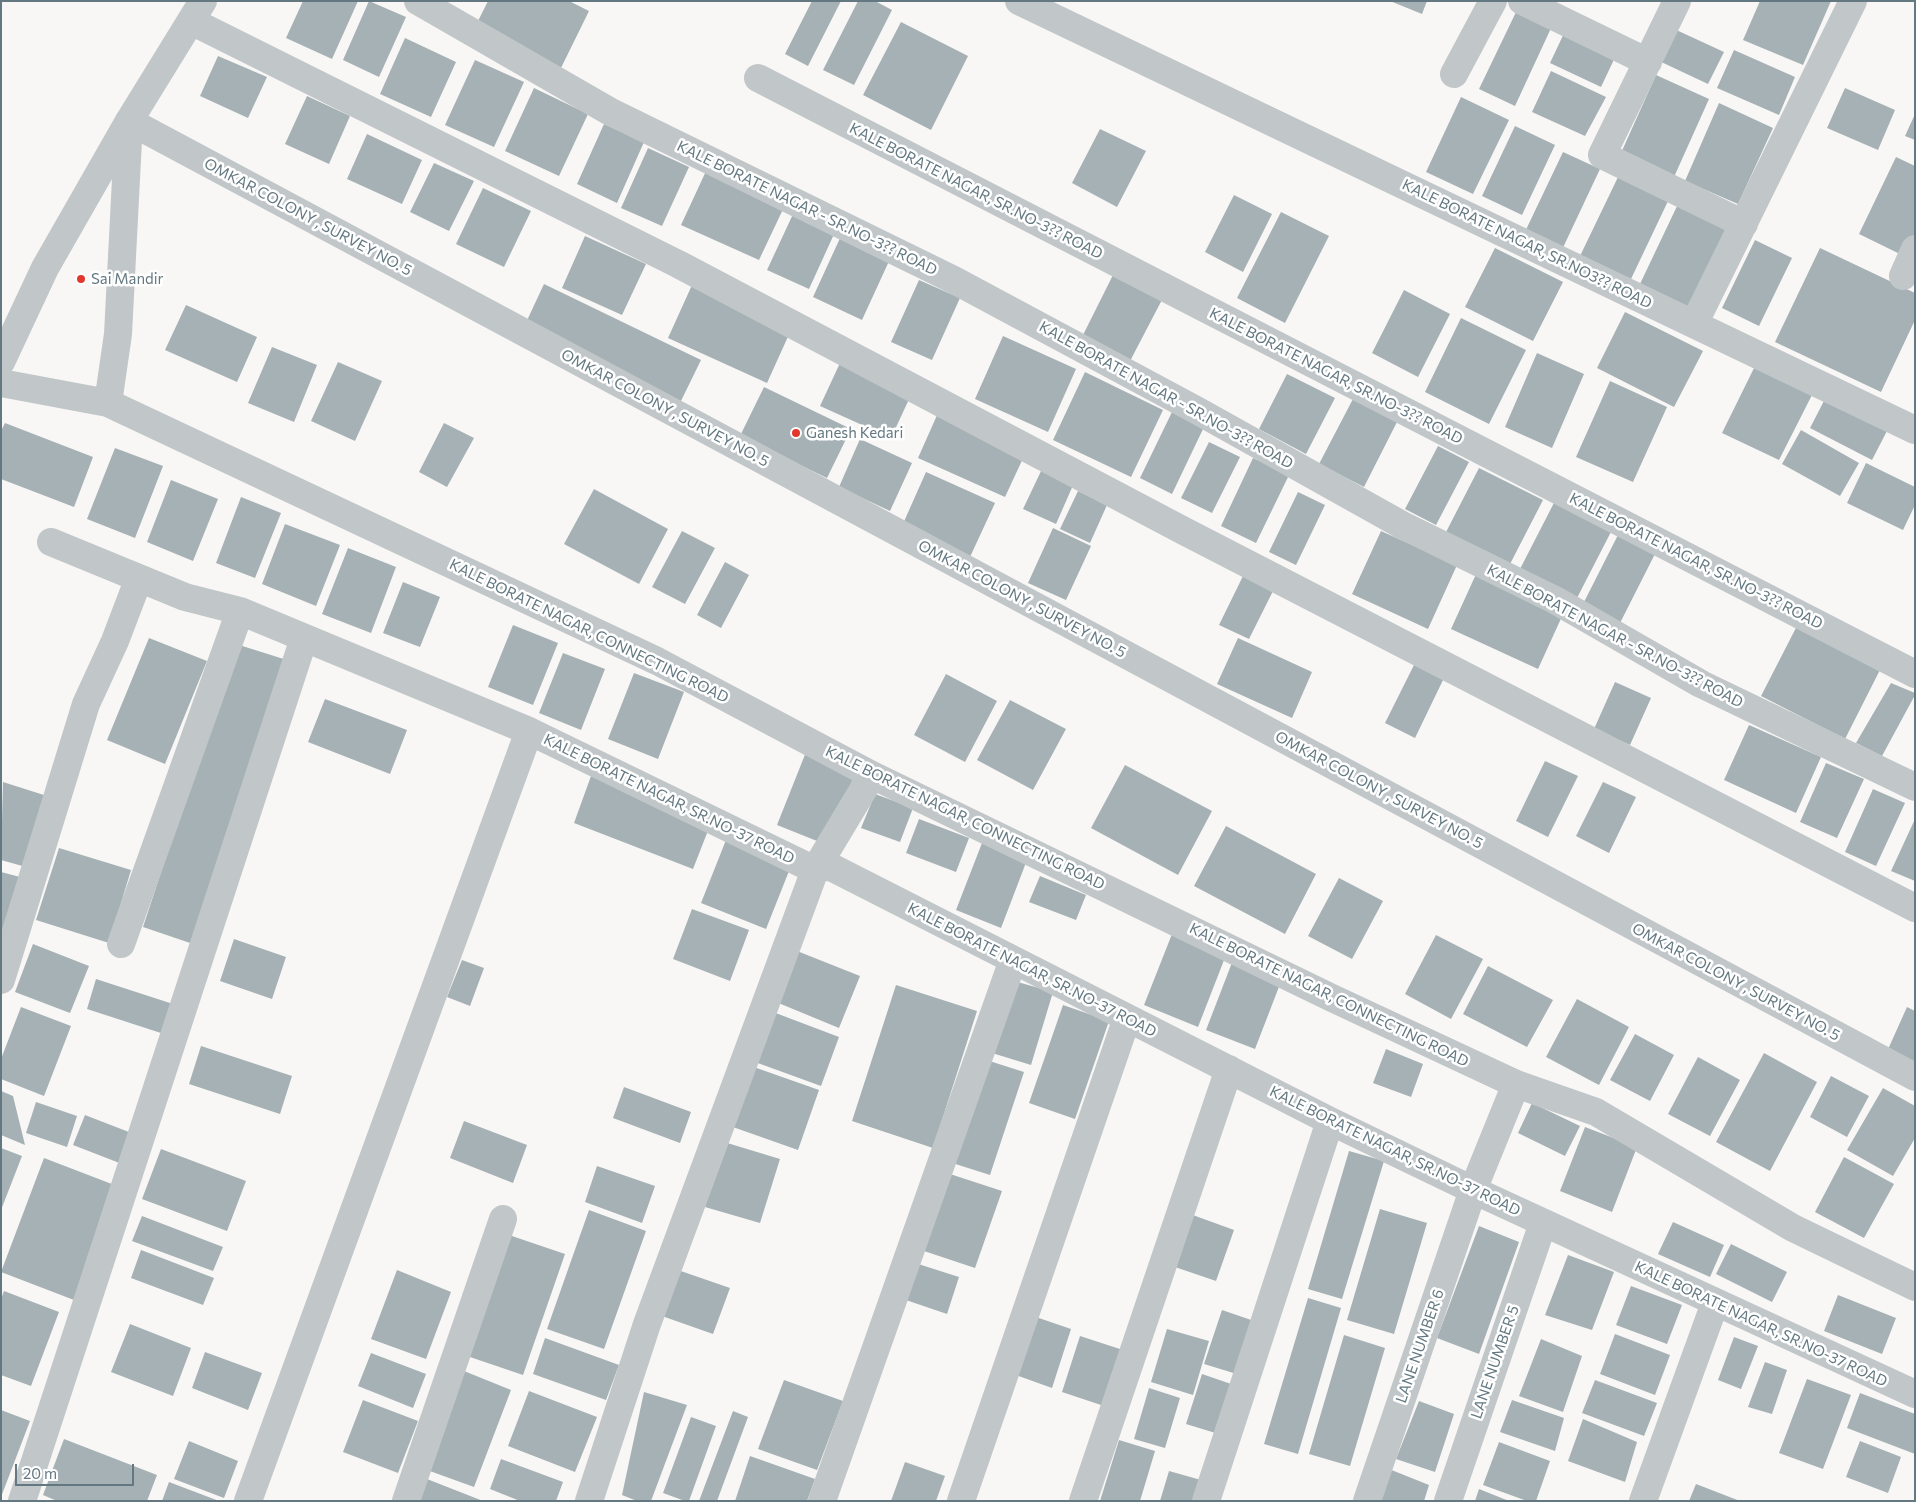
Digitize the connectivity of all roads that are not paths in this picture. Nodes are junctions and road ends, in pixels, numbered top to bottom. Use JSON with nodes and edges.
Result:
{"nodes":[{"id":1,"x":418,"y":1,"type":"edge"},
{"id":2,"x":1019,"y":1,"type":"edge"},
{"id":3,"x":1492,"y":1,"type":"edge"},
{"id":4,"x":1522,"y":1,"type":"edge"},
{"id":5,"x":1677,"y":1,"type":"edge"},
{"id":6,"x":1852,"y":1,"type":"edge"},
{"id":7,"x":197,"y":11,"type":"edge"},
{"id":8,"x":1648,"y":62,"type":"junction"},
{"id":9,"x":1454,"y":74,"type":"dead end"},
{"id":10,"x":758,"y":78,"type":"dead end"},
{"id":11,"x":129,"y":121,"type":"junction"},
{"id":12,"x":1744,"y":224,"type":"junction"},
{"id":13,"x":1915,"y":249,"type":"edge"},
{"id":14,"x":1903,"y":276,"type":"dead end"},
{"id":15,"x":1694,"y":324,"type":"junction"},
{"id":16,"x":1,"y":362,"type":"edge"},
{"id":17,"x":1,"y":383,"type":"edge"},
{"id":18,"x":108,"y":403,"type":"junction"},
{"id":19,"x":1915,"y":430,"type":"edge"},
{"id":20,"x":51,"y":542,"type":"dead end"},
{"id":21,"x":139,"y":578,"type":"junction"},
{"id":22,"x":240,"y":611,"type":"junction"},
{"id":23,"x":304,"y":638,"type":"junction"},
{"id":24,"x":1915,"y":674,"type":"edge"},
{"id":25,"x":529,"y":731,"type":"junction"},
{"id":26,"x":872,"y":775,"type":"junction"},
{"id":27,"x":1915,"y":787,"type":"edge"},
{"id":28,"x":815,"y":870,"type":"junction"},
{"id":29,"x":1915,"y":908,"type":"edge"},
{"id":30,"x":121,"y":944,"type":"dead end"},
{"id":31,"x":1012,"y":960,"type":"junction"},
{"id":32,"x":1,"y":980,"type":"edge"},
{"id":33,"x":1127,"y":1018,"type":"junction"},
{"id":34,"x":1229,"y":1069,"type":"junction"},
{"id":35,"x":1915,"y":1077,"type":"edge"},
{"id":36,"x":1516,"y":1084,"type":"junction"},
{"id":37,"x":1330,"y":1121,"type":"junction"},
{"id":38,"x":1473,"y":1190,"type":"junction"},
{"id":39,"x":503,"y":1219,"type":"dead end"},
{"id":40,"x":1542,"y":1223,"type":"junction"},
{"id":41,"x":1915,"y":1287,"type":"edge"},
{"id":42,"x":1715,"y":1303,"type":"junction"},
{"id":43,"x":1915,"y":1394,"type":"edge"},
{"id":44,"x":22,"y":1501,"type":"edge"},
{"id":45,"x":248,"y":1501,"type":"edge"},
{"id":46,"x":406,"y":1501,"type":"edge"},
{"id":47,"x":589,"y":1501,"type":"edge"},
{"id":48,"x":822,"y":1501,"type":"edge"},
{"id":49,"x":961,"y":1501,"type":"edge"},
{"id":50,"x":1083,"y":1501,"type":"edge"},
{"id":51,"x":1206,"y":1501,"type":"edge"},
{"id":52,"x":1367,"y":1501,"type":"edge"},
{"id":53,"x":1448,"y":1501,"type":"edge"},
{"id":54,"x":1643,"y":1501,"type":"edge"}],
"edges":[{"from":1,"to":27,"type":"street","name":"KALE BORATE NAGAR - SR.NO-3?? ROAD"},
{"from":2,"to":15,"type":"street","name":"KALE BORATE NAGAR, SR.NO3?? ROAD"},
{"from":3,"to":9,"type":"street"},
{"from":4,"to":8,"type":"street"},
{"from":5,"to":8,"type":"street"},
{"from":6,"to":12,"type":"street"},
{"from":7,"to":11,"type":"street"},
{"from":7,"to":29,"type":"street"},
{"from":8,"to":12,"type":"street"},
{"from":10,"to":24,"type":"street","name":"KALE BORATE NAGAR, SR.NO-3?? ROAD"},
{"from":11,"to":16,"type":"street"},
{"from":11,"to":18,"type":"street"},
{"from":11,"to":35,"type":"street","name":"OMKAR COLONY , SURVEY NO. 5"},
{"from":12,"to":15,"type":"street"},
{"from":13,"to":14,"type":"street"},
{"from":15,"to":19,"type":"street","name":"KALE BORATE NAGAR, SR.NO3?? ROAD"},
{"from":17,"to":18,"type":"street","name":"KALE BORATE NAGAR, CONNECTING ROAD"},
{"from":18,"to":26,"type":"street","name":"KALE BORATE NAGAR, CONNECTING ROAD"},
{"from":20,"to":21,"type":"street","name":"KALE BORATE NAGAR, SR.NO-37 ROAD"},
{"from":21,"to":22,"type":"street","name":"KALE BORATE NAGAR, SR.NO-37 ROAD"},
{"from":21,"to":32,"type":"street"},
{"from":22,"to":23,"type":"street","name":"KALE BORATE NAGAR, SR.NO-37 ROAD"},
{"from":22,"to":30,"type":"street"},
{"from":23,"to":25,"type":"street","name":"KALE BORATE NAGAR, SR.NO-37 ROAD"},
{"from":23,"to":44,"type":"street"},
{"from":25,"to":28,"type":"street","name":"KALE BORATE NAGAR, SR.NO-37 ROAD"},
{"from":25,"to":45,"type":"street"},
{"from":26,"to":28,"type":"street"},
{"from":26,"to":36,"type":"street","name":"KALE BORATE NAGAR, CONNECTING ROAD"},
{"from":28,"to":31,"type":"street","name":"KALE BORATE NAGAR, SR.NO-37 ROAD"},
{"from":28,"to":47,"type":"street"},
{"from":31,"to":33,"type":"street","name":"KALE BORATE NAGAR, SR.NO-37 ROAD"},
{"from":31,"to":48,"type":"street"},
{"from":33,"to":34,"type":"street","name":"KALE BORATE NAGAR, SR.NO-37 ROAD"},
{"from":33,"to":49,"type":"street"},
{"from":34,"to":37,"type":"street","name":"KALE BORATE NAGAR, SR.NO-37 ROAD"},
{"from":34,"to":50,"type":"street"},
{"from":36,"to":38,"type":"street","name":"LANE NUMBER 6"},
{"from":36,"to":41,"type":"street","name":"KALE BORATE NAGAR, CONNECTING ROAD"},
{"from":37,"to":38,"type":"street","name":"KALE BORATE NAGAR, SR.NO-37 ROAD"},
{"from":37,"to":51,"type":"street"},
{"from":38,"to":40,"type":"street","name":"KALE BORATE NAGAR, SR.NO-37 ROAD"},
{"from":38,"to":52,"type":"street","name":"LANE NUMBER 6"},
{"from":39,"to":46,"type":"street"},
{"from":40,"to":42,"type":"street","name":"KALE BORATE NAGAR, SR.NO-37 ROAD"},
{"from":40,"to":53,"type":"street","name":"LANE NUMBER 5"},
{"from":42,"to":43,"type":"street","name":"KALE BORATE NAGAR, SR.NO-37 ROAD"},
{"from":42,"to":54,"type":"street"}]}
